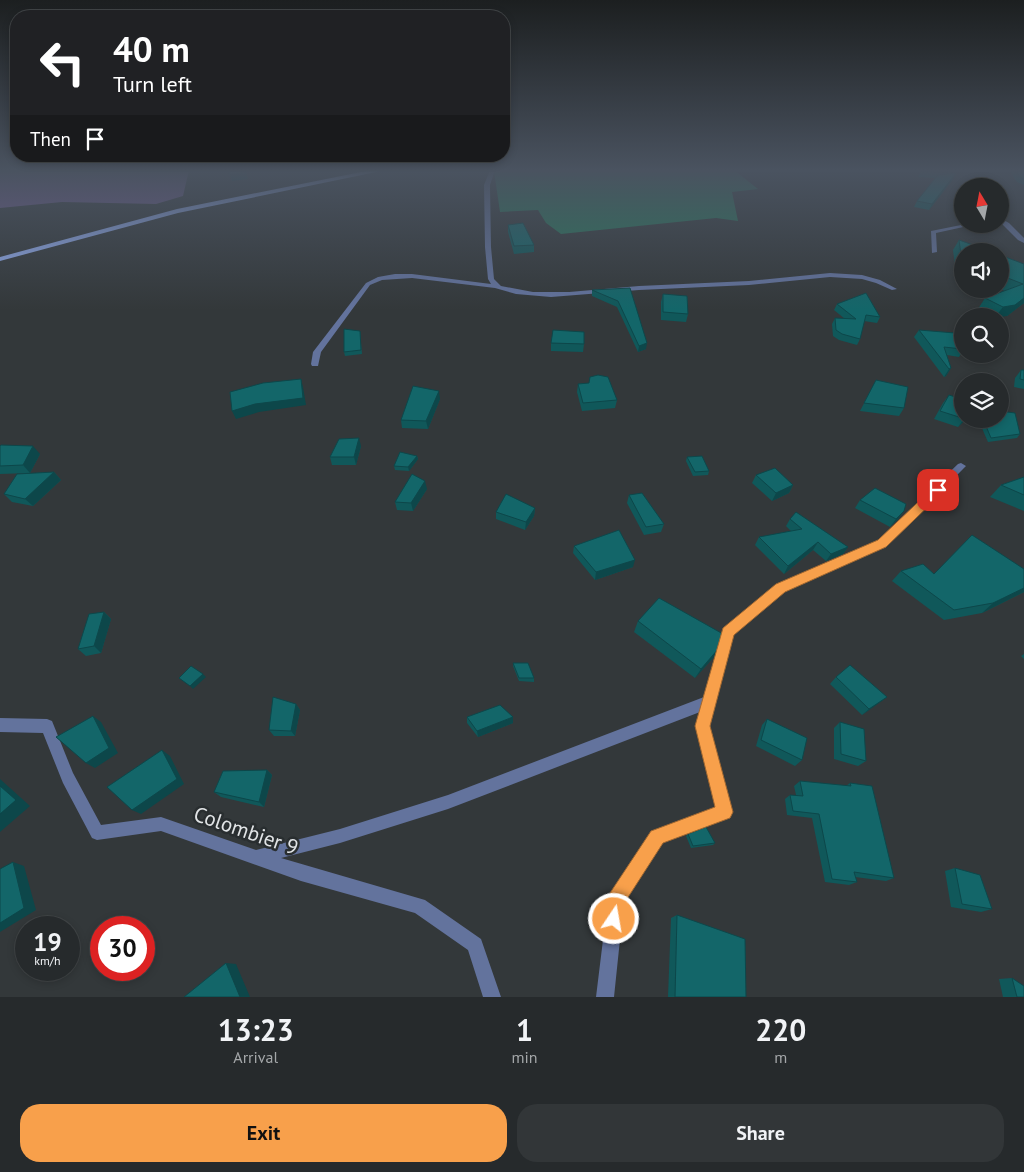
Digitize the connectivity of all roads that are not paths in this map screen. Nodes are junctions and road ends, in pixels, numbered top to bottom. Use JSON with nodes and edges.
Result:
{"nodes":[{"id":1,"x":153,"y":217,"type":"edge"},
{"id":2,"x":488,"y":217,"type":"edge"},
{"id":3,"x":954,"y":228,"type":"edge"},
{"id":4,"x":1009,"y":228,"type":"edge"},
{"id":5,"x":1024,"y":241,"type":"edge"},
{"id":6,"x":934,"y":252,"type":"dead end"},
{"id":7,"x":0,"y":259,"type":"edge"},
{"id":8,"x":496,"y":286,"type":"junction"},
{"id":9,"x":894,"y":289,"type":"dead end"},
{"id":10,"x":314,"y":364,"type":"dead end"},
{"id":11,"x":961,"y":466,"type":"dead end"},
{"id":12,"x":709,"y":702,"type":"junction"},
{"id":13,"x":0,"y":725,"type":"edge"},
{"id":14,"x":256,"y":857,"type":"junction"},
{"id":15,"x":492,"y":997,"type":"edge"},
{"id":16,"x":605,"y":997,"type":"edge"}],
"edges":[{"from":1,"to":7,"type":"main road"},
{"from":2,"to":8,"type":"street"},
{"from":3,"to":6,"type":"street"},
{"from":4,"to":5,"type":"street"},
{"from":8,"to":9,"type":"street"},
{"from":8,"to":10,"type":"street"},
{"from":11,"to":12,"type":"street"},
{"from":12,"to":14,"type":"street"},
{"from":12,"to":16,"type":"street"},
{"from":13,"to":14,"type":"street","name":"Colombier 9"},
{"from":14,"to":15,"type":"street","name":"Colombier 9"}]}
